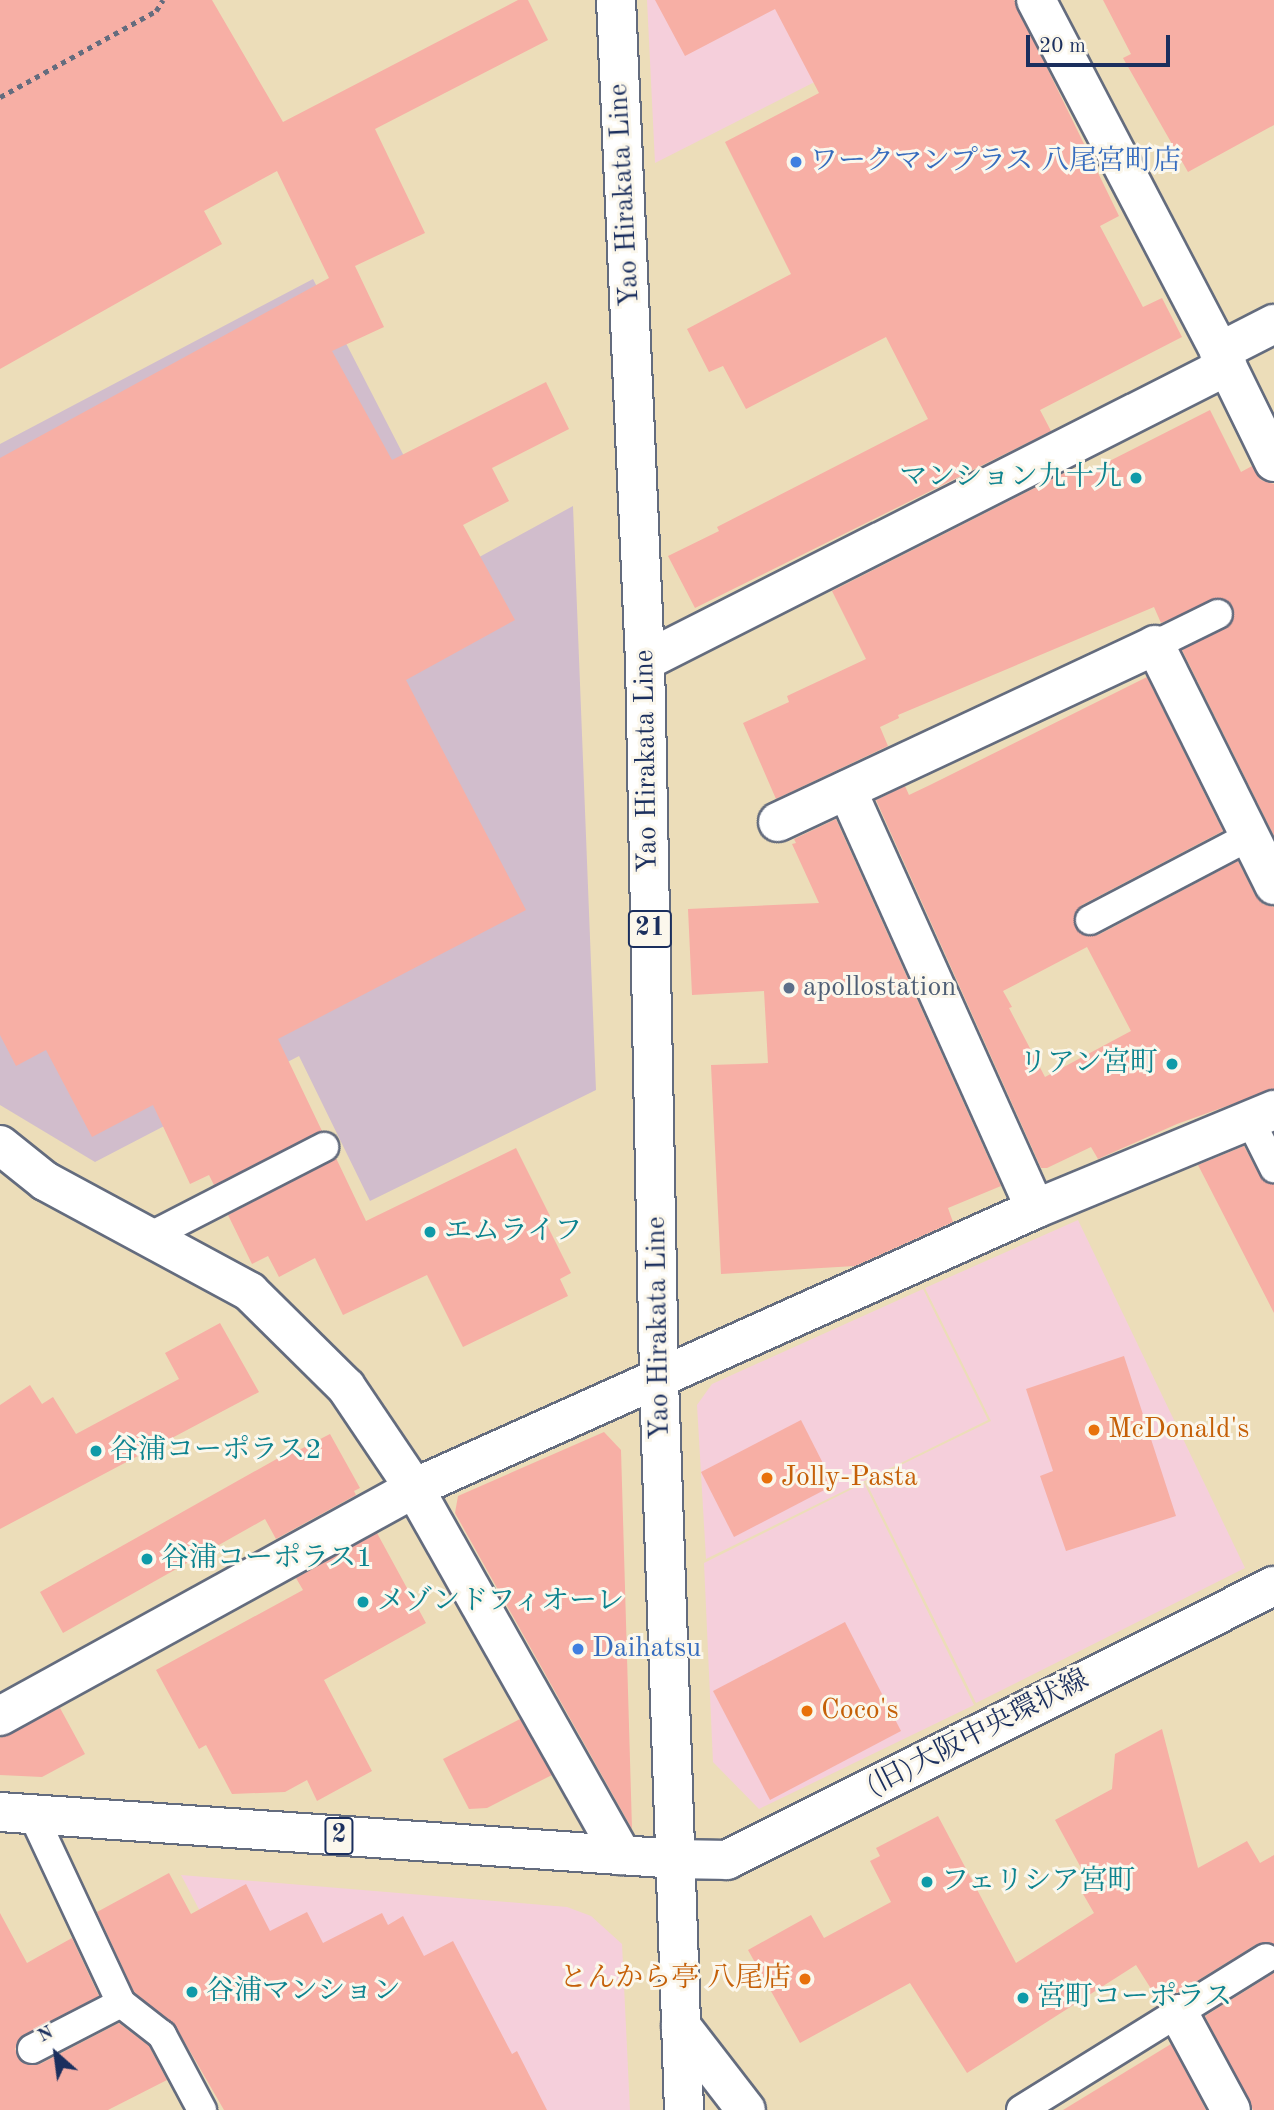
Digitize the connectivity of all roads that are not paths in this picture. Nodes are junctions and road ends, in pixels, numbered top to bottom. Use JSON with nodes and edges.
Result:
{"nodes":[{"id":1,"x":616,"y":0,"type":"edge"},
{"id":2,"x":1037,"y":0,"type":"edge"},
{"id":3,"x":1274,"y":324,"type":"edge"},
{"id":4,"x":1223,"y":359,"type":"junction"},
{"id":5,"x":1274,"y":462,"type":"edge"},
{"id":6,"x":1218,"y":614,"type":"dead end"},
{"id":7,"x":1155,"y":645,"type":"junction"},
{"id":8,"x":645,"y":662,"type":"junction"},
{"id":9,"x":847,"y":790,"type":"junction"},
{"id":10,"x":778,"y":822,"type":"dead end"},
{"id":11,"x":1250,"y":836,"type":"junction"},
{"id":12,"x":1274,"y":885,"type":"edge"},
{"id":13,"x":1090,"y":920,"type":"dead end"},
{"id":14,"x":1262,"y":1115,"type":"edge"},
{"id":15,"x":0,"y":1145,"type":"edge"},
{"id":16,"x":324,"y":1147,"type":"dead end"},
{"id":17,"x":1274,"y":1168,"type":"edge"},
{"id":18,"x":1035,"y":1209,"type":"junction"},
{"id":19,"x":149,"y":1237,"type":"junction"},
{"id":20,"x":659,"y":1380,"type":"junction"},
{"id":21,"x":414,"y":1488,"type":"junction"},
{"id":22,"x":1274,"y":1586,"type":"edge"},
{"id":23,"x":0,"y":1716,"type":"edge"},
{"id":24,"x":16,"y":1814,"type":"edge"},
{"id":25,"x":622,"y":1855,"type":"junction"},
{"id":26,"x":677,"y":1859,"type":"junction"},
{"id":27,"x":1266,"y":1958,"type":"dead end"},
{"id":28,"x":121,"y":2003,"type":"junction"},
{"id":29,"x":1179,"y":2014,"type":"junction"},
{"id":30,"x":681,"y":2026,"type":"junction"},
{"id":31,"x":32,"y":2049,"type":"dead end"},
{"id":32,"x":202,"y":2110,"type":"edge"},
{"id":33,"x":684,"y":2110,"type":"edge"},
{"id":34,"x":746,"y":2110,"type":"edge"},
{"id":35,"x":1021,"y":2110,"type":"edge"},
{"id":36,"x":1231,"y":2110,"type":"edge"}],
"edges":[{"from":1,"to":8,"type":"street","name":"Yao Hirakata Line","number":"21"},
{"from":2,"to":4,"type":"street"},
{"from":3,"to":4,"type":"street"},
{"from":4,"to":5,"type":"street"},
{"from":4,"to":8,"type":"street"},
{"from":6,"to":7,"type":"lane"},
{"from":7,"to":9,"type":"street"},
{"from":7,"to":11,"type":"street"},
{"from":8,"to":20,"type":"street","name":"Yao Hirakata Line","number":"21"},
{"from":9,"to":10,"type":"street"},
{"from":9,"to":18,"type":"street"},
{"from":11,"to":12,"type":"street"},
{"from":11,"to":13,"type":"lane"},
{"from":14,"to":17,"type":"lane"},
{"from":14,"to":18,"type":"street"},
{"from":15,"to":19,"type":"street"},
{"from":16,"to":19,"type":"lane"},
{"from":18,"to":20,"type":"street"},
{"from":19,"to":21,"type":"street"},
{"from":20,"to":21,"type":"street"},
{"from":20,"to":26,"type":"street","name":"Yao Hirakata Line","number":"21"},
{"from":21,"to":23,"type":"street"},
{"from":21,"to":25,"type":"street"},
{"from":22,"to":26,"type":"street","name":"(旧)大阪中央環状線","number":"2"},
{"from":24,"to":25,"type":"street","number":"2"},
{"from":24,"to":28,"type":"lane"},
{"from":25,"to":26,"type":"street","number":"2"},
{"from":26,"to":30,"type":"street","name":"Yao Hirakata Line"},
{"from":27,"to":29,"type":"lane"},
{"from":28,"to":31,"type":"lane"},
{"from":28,"to":32,"type":"lane"},
{"from":29,"to":35,"type":"lane"},
{"from":29,"to":36,"type":"street"},
{"from":30,"to":33,"type":"street","name":"Yao Hirakata Line"},
{"from":30,"to":34,"type":"street"}]}
